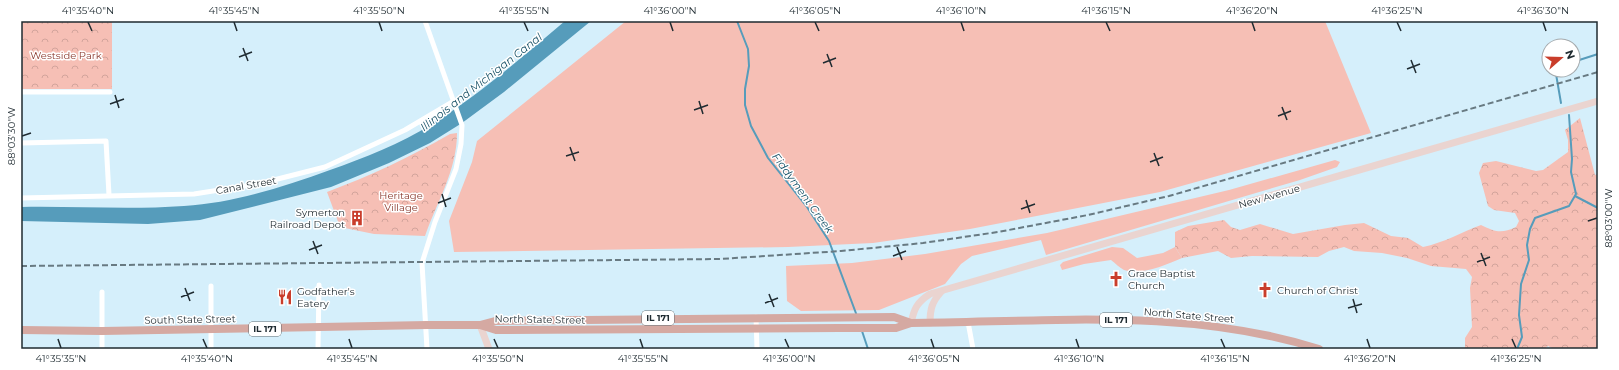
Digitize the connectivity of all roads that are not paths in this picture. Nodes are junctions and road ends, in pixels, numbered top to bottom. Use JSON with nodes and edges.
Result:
{"nodes":[{"id":1,"x":425,"y":21,"type":"edge"},
{"id":2,"x":21,"y":92,"type":"edge"},
{"id":3,"x":110,"y":92,"type":"dead end"},
{"id":4,"x":454,"y":101,"type":"junction"},
{"id":5,"x":1598,"y":101,"type":"edge"},
{"id":6,"x":21,"y":143,"type":"edge"},
{"id":7,"x":109,"y":195,"type":"junction"},
{"id":8,"x":21,"y":198,"type":"edge"},
{"id":9,"x":319,"y":285,"type":"dead end"},
{"id":10,"x":212,"y":286,"type":"dead end"},
{"id":11,"x":102,"y":292,"type":"dead end"},
{"id":12,"x":941,"y":292,"type":"junction"},
{"id":13,"x":756,"y":317,"type":"junction"},
{"id":14,"x":968,"y":322,"type":"junction"},
{"id":15,"x":911,"y":323,"type":"junction"},
{"id":16,"x":930,"y":323,"type":"junction"},
{"id":17,"x":427,"y":325,"type":"junction"},
{"id":18,"x":480,"y":325,"type":"junction"},
{"id":19,"x":318,"y":328,"type":"junction"},
{"id":20,"x":211,"y":329,"type":"junction"},
{"id":21,"x":757,"y":329,"type":"junction"},
{"id":22,"x":21,"y":330,"type":"edge"},
{"id":23,"x":102,"y":331,"type":"junction"},
{"id":24,"x":102,"y":349,"type":"edge"},
{"id":25,"x":211,"y":349,"type":"edge"},
{"id":26,"x":318,"y":349,"type":"edge"},
{"id":27,"x":427,"y":349,"type":"edge"},
{"id":28,"x":489,"y":349,"type":"edge"},
{"id":29,"x":757,"y":349,"type":"edge"},
{"id":30,"x":973,"y":349,"type":"edge"},
{"id":31,"x":1319,"y":349,"type":"edge"}],
"edges":[{"from":1,"to":4,"type":"street"},
{"from":2,"to":3,"type":"street"},
{"from":4,"to":7,"type":"street","name":"Canal Street"},
{"from":4,"to":17,"type":"street"},
{"from":5,"to":12,"type":"main road","name":"New Avenue"},
{"from":6,"to":7,"type":"street"},
{"from":7,"to":8,"type":"street","name":"Canal Street"},
{"from":9,"to":19,"type":"street"},
{"from":10,"to":20,"type":"street"},
{"from":11,"to":23,"type":"street"},
{"from":12,"to":15,"type":"main road","name":"New Avenue"},
{"from":12,"to":16,"type":"main road"},
{"from":13,"to":15,"type":"main road","name":"North State Street","number":"IL 171"},
{"from":13,"to":18,"type":"main road","name":"North State Street","number":"IL 171"},
{"from":13,"to":21,"type":"street"},
{"from":14,"to":16,"type":"main road","name":"North State Street","number":"IL 171"},
{"from":14,"to":30,"type":"street"},
{"from":14,"to":31,"type":"main road","name":"North State Street","number":"IL 171"},
{"from":15,"to":16,"type":"main road","name":"North State Street","number":"IL 171"},
{"from":15,"to":21,"type":"main road","name":"North State Street","number":"IL 171"},
{"from":17,"to":18,"type":"main road","name":"South State Street","number":"IL 171"},
{"from":17,"to":19,"type":"main road","name":"South State Street","number":"IL 171"},
{"from":17,"to":27,"type":"street"},
{"from":18,"to":21,"type":"main road","name":"North State Street","number":"IL 171"},
{"from":18,"to":28,"type":"main road"},
{"from":19,"to":20,"type":"main road","name":"South State Street","number":"IL 171"},
{"from":19,"to":26,"type":"street"},
{"from":20,"to":23,"type":"main road","name":"South State Street","number":"IL 171"},
{"from":20,"to":25,"type":"street"},
{"from":21,"to":29,"type":"street"},
{"from":22,"to":23,"type":"main road","name":"South State Street","number":"IL 171"},
{"from":23,"to":24,"type":"street"}]}
